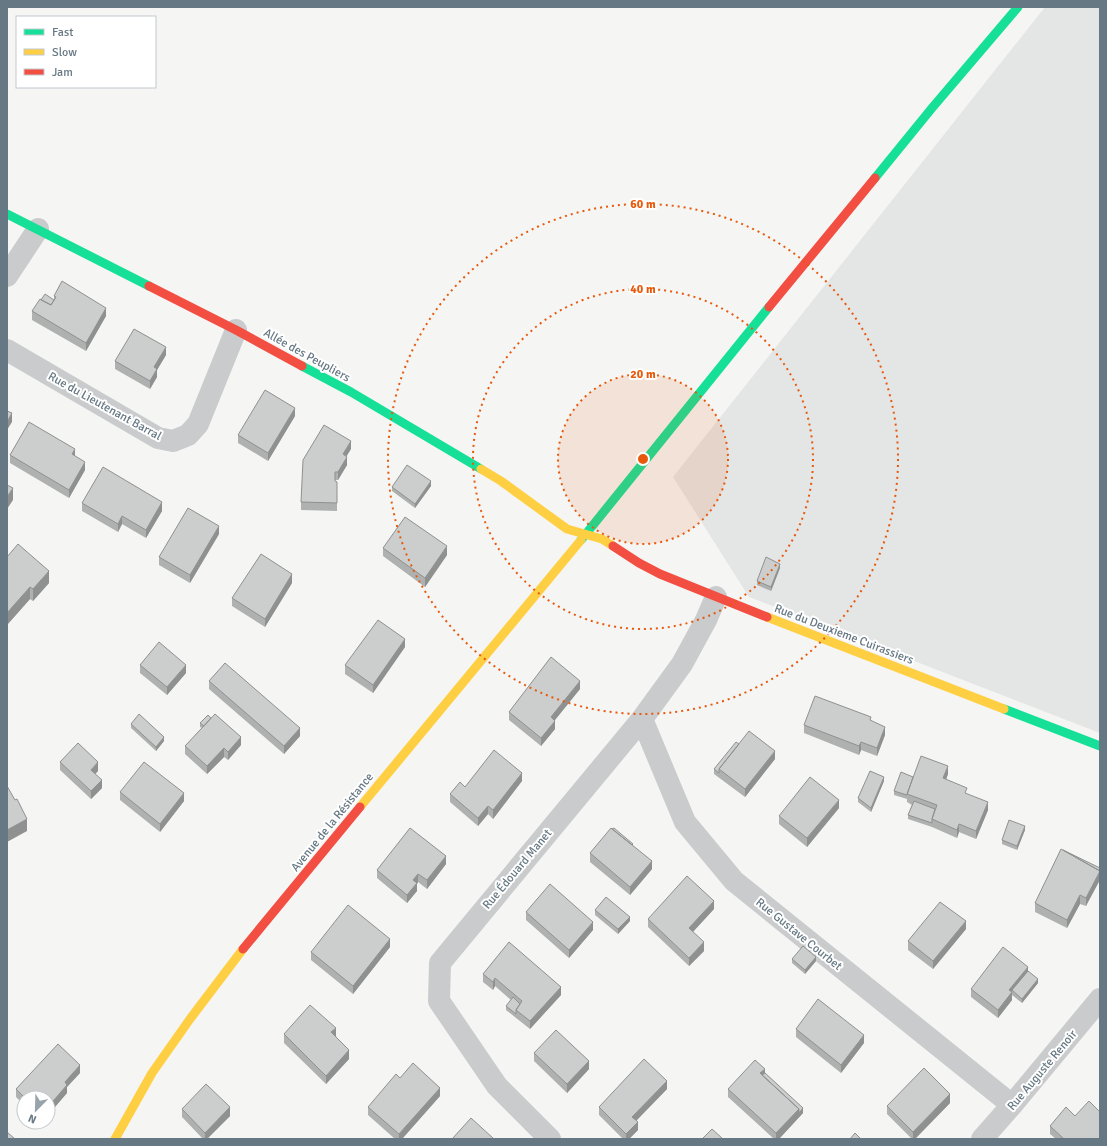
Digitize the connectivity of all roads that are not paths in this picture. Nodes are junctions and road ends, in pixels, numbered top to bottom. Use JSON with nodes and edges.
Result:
{"nodes":[{"id":1,"x":1018,"y":7,"type":"edge"},
{"id":2,"x":7,"y":214,"type":"edge"},
{"id":3,"x":38,"y":229,"type":"junction"},
{"id":4,"x":7,"y":276,"type":"edge"},
{"id":5,"x":236,"y":330,"type":"junction"},
{"id":6,"x":7,"y":350,"type":"edge"},
{"id":7,"x":586,"y":534,"type":"junction"},
{"id":8,"x":716,"y":597,"type":"junction"},
{"id":9,"x":642,"y":719,"type":"junction"},
{"id":10,"x":1100,"y":746,"type":"edge"},
{"id":11,"x":1100,"y":1000,"type":"edge"},
{"id":12,"x":1012,"y":1105,"type":"junction"},
{"id":13,"x":115,"y":1139,"type":"edge"},
{"id":14,"x":550,"y":1139,"type":"edge"},
{"id":15,"x":982,"y":1139,"type":"edge"}],
"edges":[{"from":1,"to":7,"type":"main road","name":"Avenue de la Résistance"},
{"from":2,"to":3,"type":"main road","name":"Allée des Peupliers"},
{"from":3,"to":4,"type":"street"},
{"from":3,"to":5,"type":"main road","name":"Allée des Peupliers"},
{"from":5,"to":6,"type":"street","name":"Rue du Lieutenant Barral"},
{"from":5,"to":7,"type":"main road","name":"Allée des Peupliers"},
{"from":7,"to":8,"type":"main road","name":"Rue du Deuxieme Cuirassiers"},
{"from":7,"to":13,"type":"main road","name":"Avenue de la Résistance"},
{"from":8,"to":9,"type":"street","name":"Rue Édouard Manet"},
{"from":8,"to":10,"type":"main road","name":"Rue du Deuxieme Cuirassiers"},
{"from":9,"to":12,"type":"street","name":"Rue Gustave Courbet"},
{"from":9,"to":14,"type":"street","name":"Rue Édouard Manet"},
{"from":11,"to":12,"type":"street","name":"Rue Auguste Renoir"},
{"from":12,"to":15,"type":"street","name":"Rue Auguste Renoir"}]}
